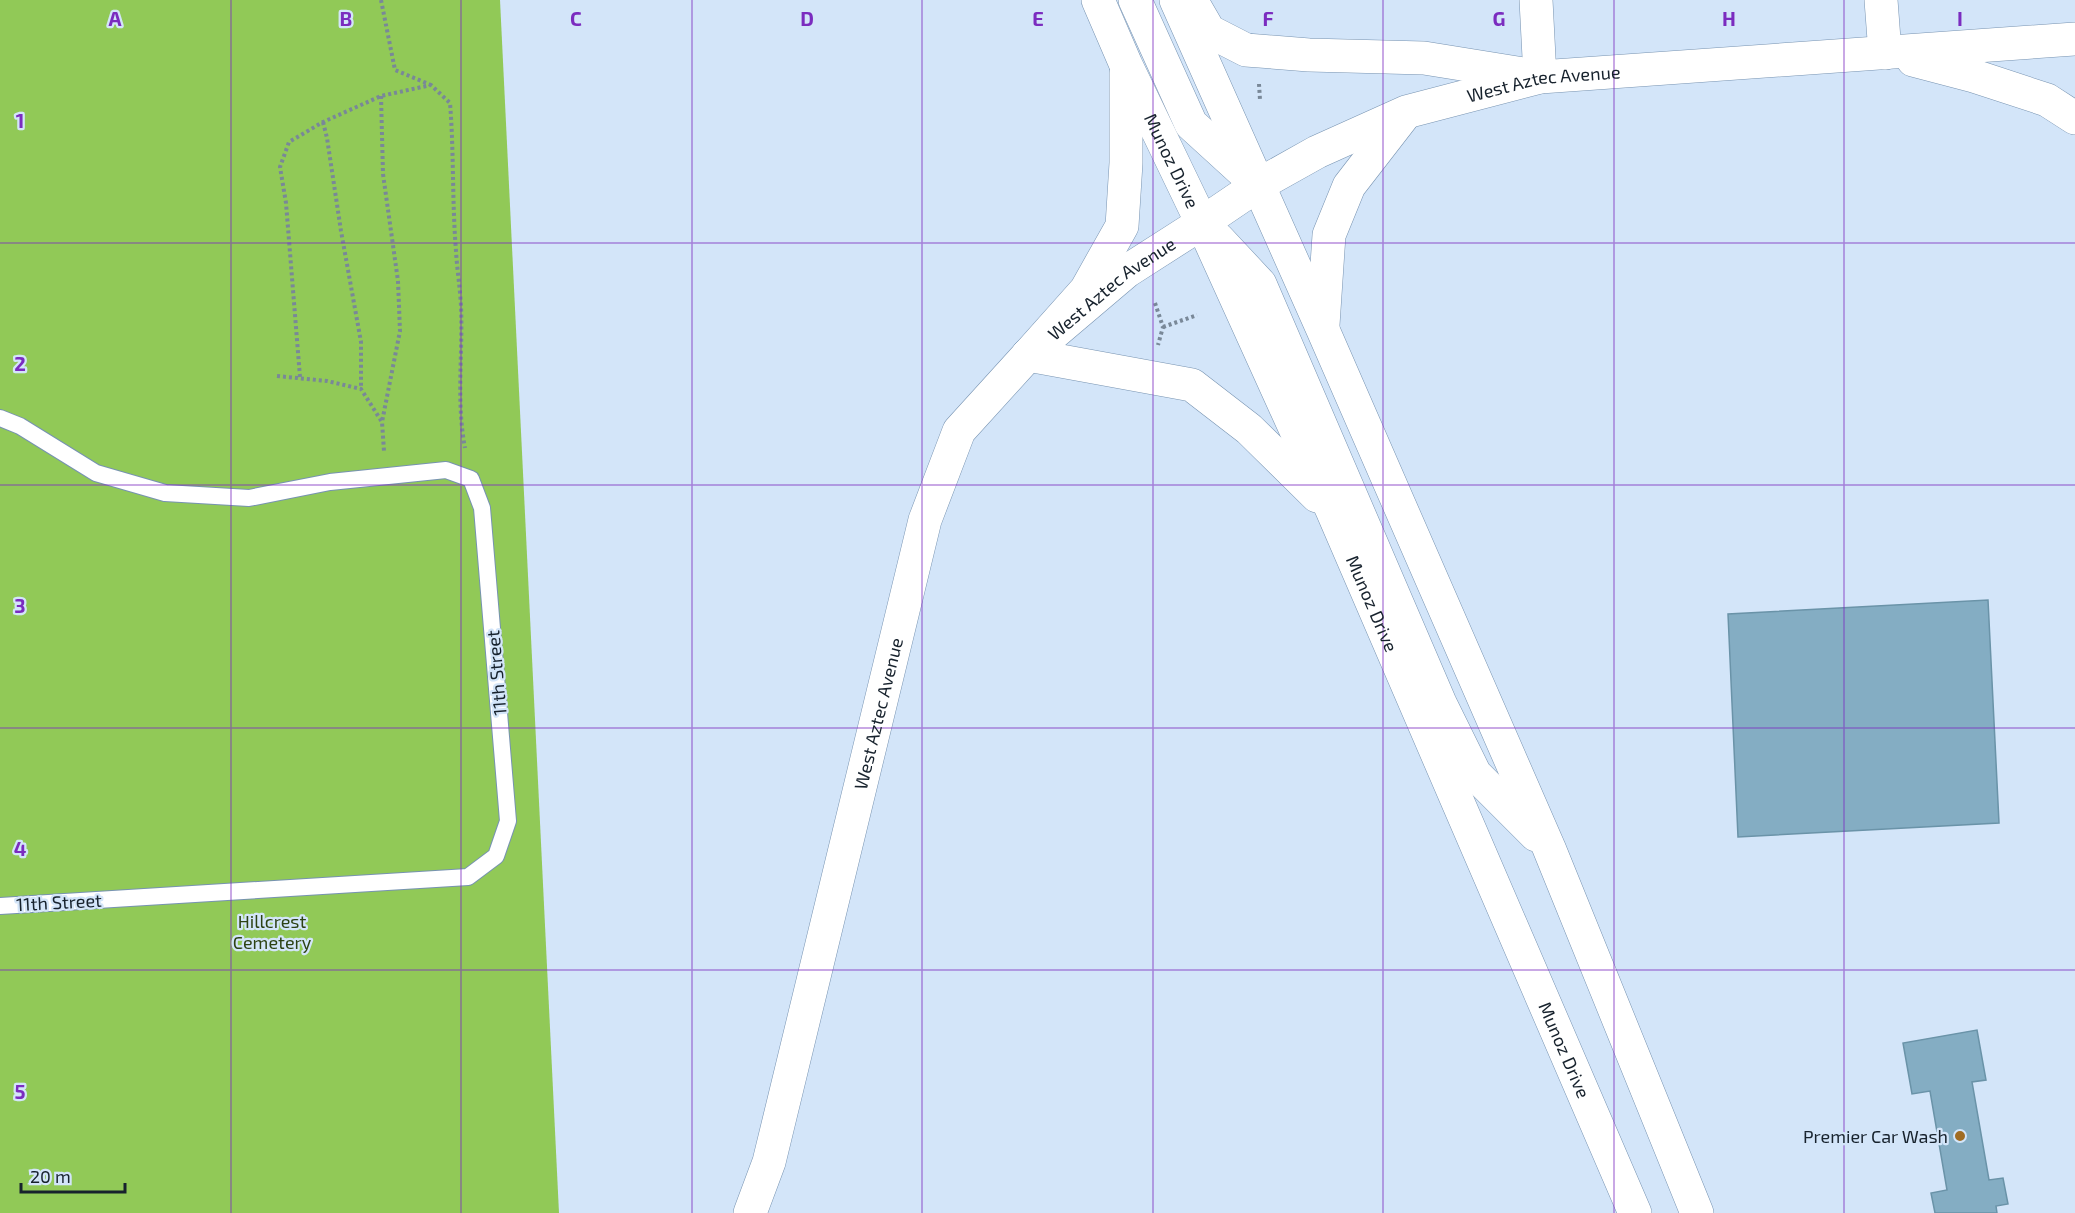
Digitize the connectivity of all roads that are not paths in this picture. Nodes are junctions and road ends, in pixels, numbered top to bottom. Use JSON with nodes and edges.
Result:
{"nodes":[{"id":1,"x":1098,"y":0,"type":"edge"},
{"id":2,"x":1135,"y":0,"type":"edge"},
{"id":3,"x":1176,"y":0,"type":"edge"},
{"id":4,"x":1191,"y":0,"type":"edge"},
{"id":5,"x":1536,"y":0,"type":"edge"},
{"id":6,"x":1881,"y":0,"type":"edge"},
{"id":7,"x":2075,"y":39,"type":"edge"},
{"id":8,"x":1885,"y":53,"type":"junction"},
{"id":9,"x":1126,"y":65,"type":"junction"},
{"id":10,"x":1540,"y":77,"type":"junction"},
{"id":11,"x":1406,"y":112,"type":"junction"},
{"id":12,"x":2075,"y":118,"type":"edge"},
{"id":13,"x":1258,"y":185,"type":"junction"},
{"id":14,"x":1202,"y":223,"type":"junction"},
{"id":15,"x":1323,"y":330,"type":"junction"},
{"id":16,"x":1028,"y":356,"type":"junction"},
{"id":17,"x":0,"y":418,"type":"edge"},
{"id":18,"x":1332,"y":510,"type":"junction"},
{"id":19,"x":1549,"y":848,"type":"junction"},
{"id":20,"x":0,"y":906,"type":"edge"},
{"id":21,"x":750,"y":1213,"type":"edge"},
{"id":22,"x":1635,"y":1213,"type":"edge"},
{"id":23,"x":1697,"y":1213,"type":"edge"}],
"edges":[{"from":1,"to":9,"type":"main road","name":"Munoz Drive"},
{"from":2,"to":13,"type":"main road"},
{"from":3,"to":13,"type":"main road"},
{"from":4,"to":10,"type":"main road"},
{"from":5,"to":10,"type":"main road"},
{"from":6,"to":8,"type":"main road"},
{"from":7,"to":8,"type":"main road","name":"West Aztec Avenue"},
{"from":8,"to":10,"type":"main road","name":"West Aztec Avenue"},
{"from":8,"to":12,"type":"main road"},
{"from":9,"to":14,"type":"main road","name":"Munoz Drive"},
{"from":9,"to":16,"type":"main road"},
{"from":10,"to":11,"type":"main road","name":"West Aztec Avenue"},
{"from":11,"to":13,"type":"main road","name":"West Aztec Avenue"},
{"from":11,"to":15,"type":"main road"},
{"from":13,"to":14,"type":"main road","name":"West Aztec Avenue"},
{"from":13,"to":15,"type":"main road"},
{"from":14,"to":16,"type":"main road","name":"West Aztec Avenue"},
{"from":14,"to":18,"type":"main road","name":"Munoz Drive"},
{"from":14,"to":19,"type":"main road"},
{"from":15,"to":19,"type":"main road"},
{"from":16,"to":18,"type":"main road"},
{"from":16,"to":21,"type":"main road","name":"West Aztec Avenue"},
{"from":17,"to":20,"type":"lane","name":"11th Street"},
{"from":18,"to":22,"type":"main road","name":"Munoz Drive"},
{"from":19,"to":23,"type":"main road"}]}
